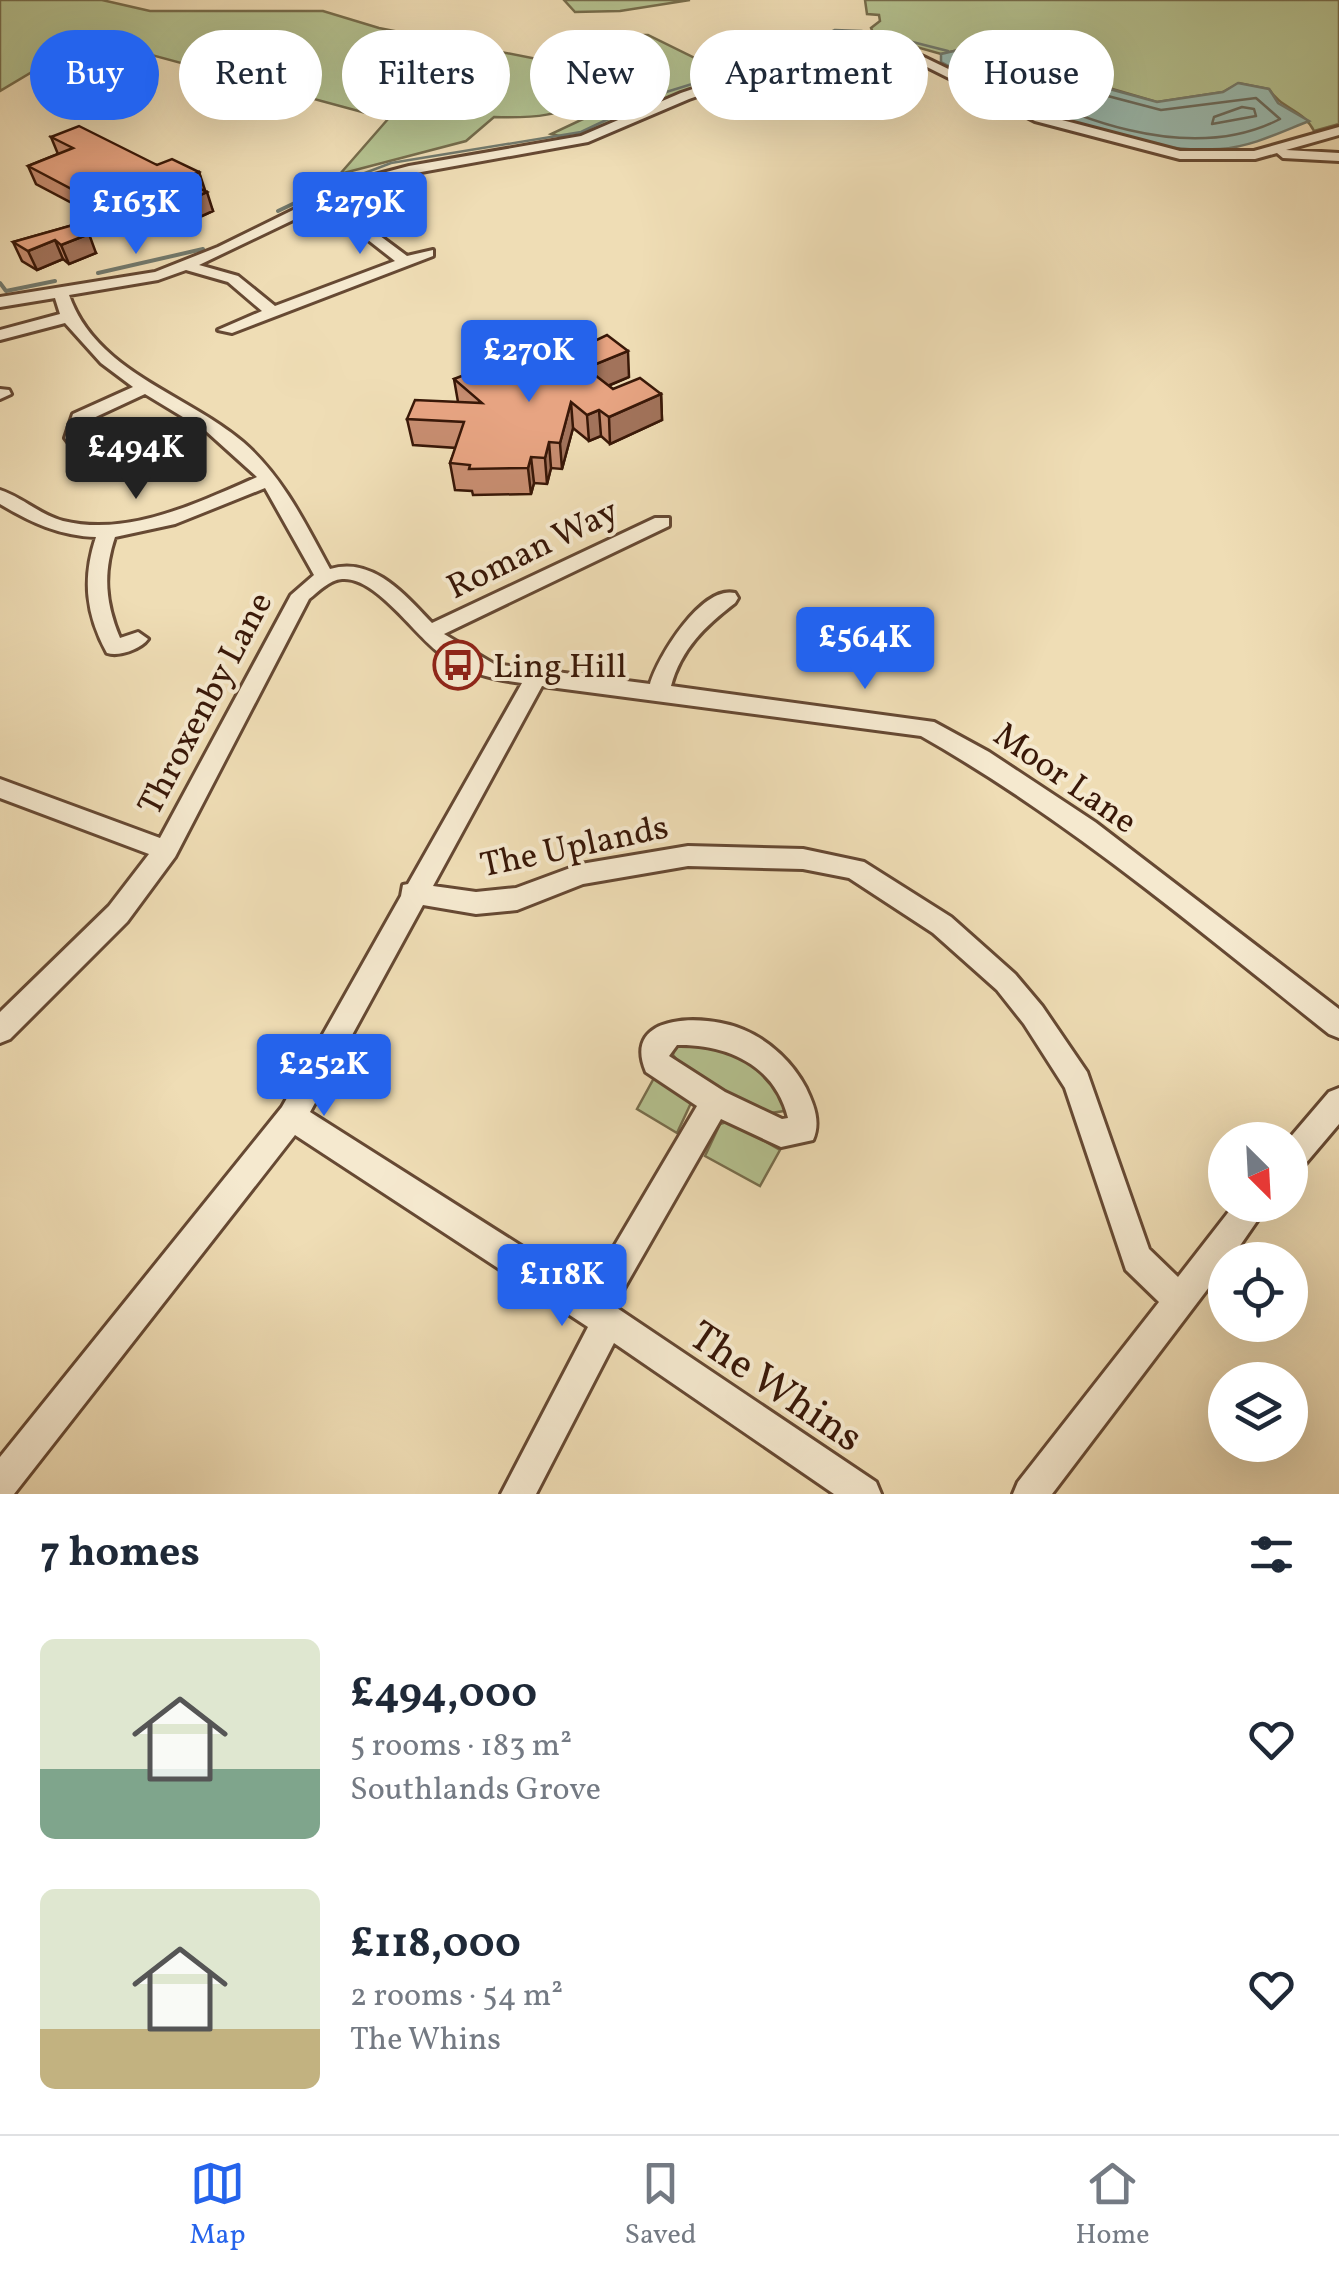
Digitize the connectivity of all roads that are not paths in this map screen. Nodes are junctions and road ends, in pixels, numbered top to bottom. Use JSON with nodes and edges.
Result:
{"nodes":[{"id":1,"x":1334,"y":132,"type":"edge"},
{"id":2,"x":1254,"y":155,"type":"junction"},
{"id":3,"x":1339,"y":156,"type":"edge"},
{"id":4,"x":335,"y":215,"type":"dead end"},
{"id":5,"x":428,"y":253,"type":"dead end"},
{"id":6,"x":405,"y":262,"type":"junction"},
{"id":7,"x":187,"y":266,"type":"junction"},
{"id":8,"x":60,"y":291,"type":"junction"},
{"id":9,"x":0,"y":302,"type":"edge"},
{"id":10,"x":274,"y":312,"type":"junction"},
{"id":11,"x":64,"y":318,"type":"junction"},
{"id":12,"x":226,"y":330,"type":"dead end"},
{"id":13,"x":0,"y":335,"type":"edge"},
{"id":14,"x":146,"y":387,"type":"junction"},
{"id":15,"x":74,"y":438,"type":"dead end"},
{"id":16,"x":267,"y":480,"type":"junction"},
{"id":17,"x":0,"y":496,"type":"edge"},
{"id":18,"x":662,"y":520,"type":"dead end"},
{"id":19,"x":108,"y":529,"type":"junction"},
{"id":20,"x":324,"y":576,"type":"junction"},
{"id":21,"x":730,"y":597,"type":"dead end"},
{"id":22,"x":430,"y":632,"type":"junction"},
{"id":23,"x":138,"y":640,"type":"dead end"},
{"id":24,"x":535,"y":680,"type":"junction"},
{"id":25,"x":658,"y":693,"type":"junction"},
{"id":26,"x":0,"y":788,"type":"edge"},
{"id":27,"x":166,"y":850,"type":"junction"},
{"id":28,"x":412,"y":893,"type":"junction"},
{"id":29,"x":1339,"y":1025,"type":"edge"},
{"id":30,"x":0,"y":1030,"type":"edge"},
{"id":31,"x":715,"y":1102,"type":"junction"},
{"id":32,"x":1339,"y":1102,"type":"edge"},
{"id":33,"x":292,"y":1117,"type":"junction"},
{"id":34,"x":1308,"y":1139,"type":"edge"},
{"id":35,"x":1238,"y":1222,"type":"edge"},
{"id":36,"x":1177,"y":1298,"type":"junction"},
{"id":37,"x":600,"y":1318,"type":"junction"},
{"id":38,"x":0,"y":1484,"type":"edge"},
{"id":39,"x":518,"y":1494,"type":"edge"},
{"id":40,"x":864,"y":1494,"type":"edge"},
{"id":41,"x":1030,"y":1494,"type":"edge"}],
"edges":[{"from":1,"to":2,"type":"street"},
{"from":1,"to":3,"type":"street"},
{"from":2,"to":3,"type":"street"},
{"from":2,"to":7,"type":"street"},
{"from":4,"to":6,"type":"street"},
{"from":5,"to":6,"type":"street"},
{"from":6,"to":10,"type":"street"},
{"from":7,"to":8,"type":"street"},
{"from":7,"to":10,"type":"street"},
{"from":8,"to":9,"type":"street"},
{"from":8,"to":11,"type":"street"},
{"from":10,"to":12,"type":"street"},
{"from":11,"to":13,"type":"street"},
{"from":11,"to":14,"type":"street","name":"Throxenby Lane"},
{"from":14,"to":15,"type":"street"},
{"from":14,"to":16,"type":"street","name":"Throxenby Lane"},
{"from":16,"to":19,"type":"street"},
{"from":16,"to":20,"type":"street","name":"Throxenby Lane"},
{"from":17,"to":19,"type":"street"},
{"from":18,"to":22,"type":"street","name":"Roman Way"},
{"from":19,"to":23,"type":"street"},
{"from":20,"to":22,"type":"street","name":"Moor Lane"},
{"from":20,"to":27,"type":"street","name":"Throxenby Lane"},
{"from":21,"to":25,"type":"street"},
{"from":22,"to":24,"type":"street","name":"Moor Lane"},
{"from":24,"to":25,"type":"street","name":"Moor Lane"},
{"from":24,"to":28,"type":"street"},
{"from":25,"to":29,"type":"street","name":"Moor Lane"},
{"from":26,"to":27,"type":"street"},
{"from":27,"to":30,"type":"street","name":"Throxenby Lane"},
{"from":28,"to":33,"type":"street"},
{"from":28,"to":36,"type":"street","name":"The Uplands"},
{"from":31,"to":31,"type":"street"},
{"from":31,"to":37,"type":"street"},
{"from":32,"to":34,"type":"street"},
{"from":33,"to":37,"type":"street","name":"The Whins"},
{"from":33,"to":38,"type":"street"},
{"from":35,"to":36,"type":"street"},
{"from":36,"to":41,"type":"street"},
{"from":37,"to":39,"type":"street"},
{"from":37,"to":40,"type":"street","name":"The Whins"}]}
